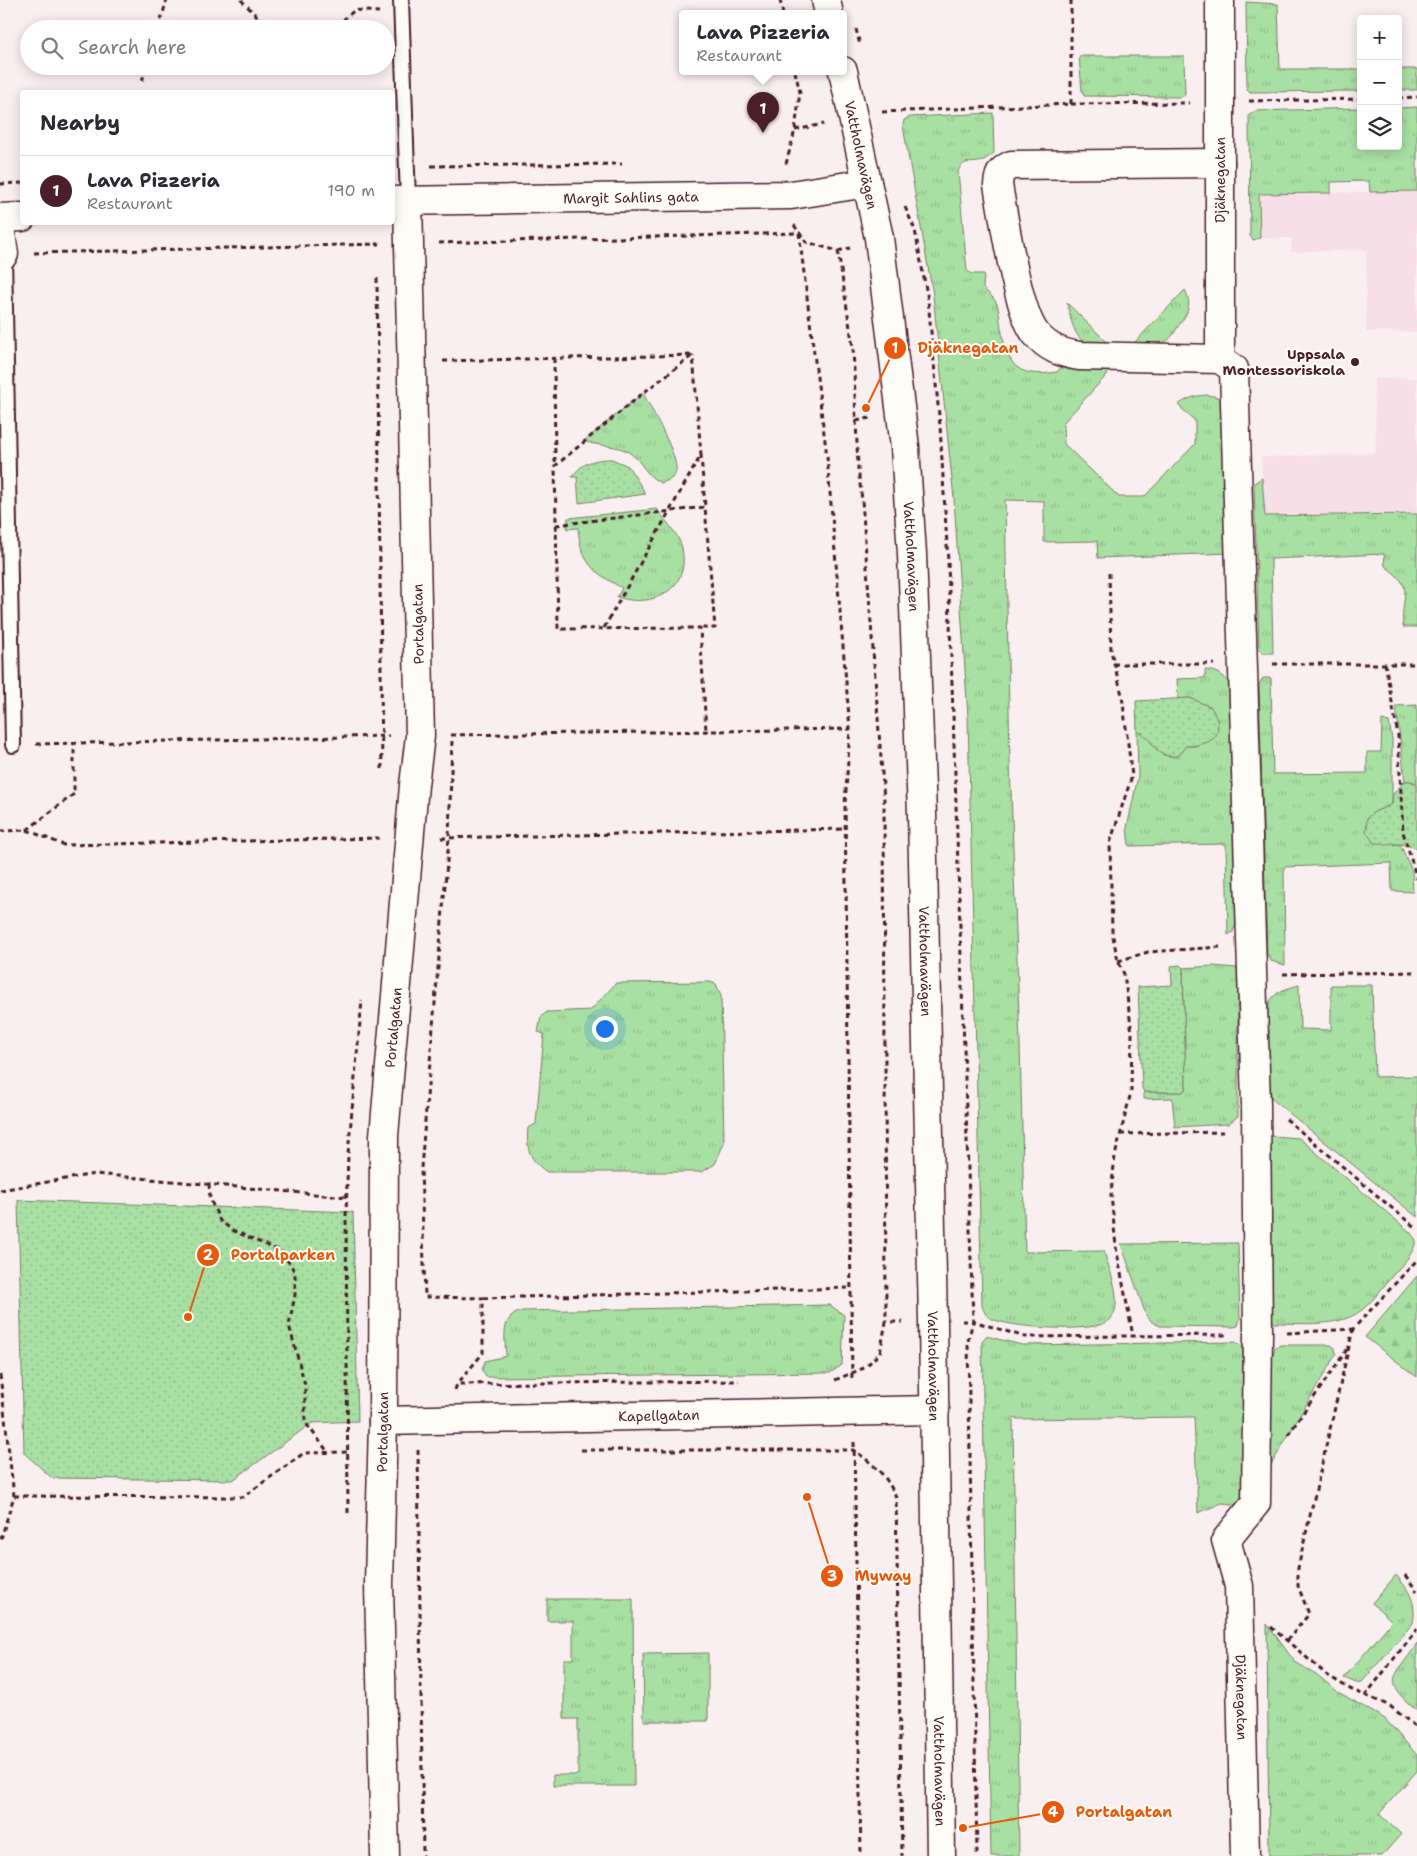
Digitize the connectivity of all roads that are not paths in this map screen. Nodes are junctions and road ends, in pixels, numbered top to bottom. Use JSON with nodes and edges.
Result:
{"nodes":[{"id":1,"x":1220,"y":0,"type":"edge"},
{"id":2,"x":401,"y":7,"type":"edge"},
{"id":3,"x":844,"y":75,"type":"edge"},
{"id":4,"x":1220,"y":163,"type":"junction"},
{"id":5,"x":867,"y":183,"type":"junction"},
{"id":6,"x":400,"y":200,"type":"edge"},
{"id":7,"x":20,"y":217,"type":"edge"},
{"id":8,"x":0,"y":218,"type":"edge"},
{"id":9,"x":0,"y":228,"type":"edge"},
{"id":10,"x":4,"y":254,"type":"joint"},
{"id":11,"x":1220,"y":359,"type":"junction"},
{"id":12,"x":13,"y":744,"type":"dead end"},
{"id":13,"x":935,"y":1410,"type":"junction"},
{"id":14,"x":383,"y":1421,"type":"junction"},
{"id":15,"x":385,"y":1856,"type":"edge"},
{"id":16,"x":942,"y":1856,"type":"edge"},
{"id":17,"x":1245,"y":1856,"type":"edge"}],
"edges":[{"from":1,"to":4,"type":"street","name":"Djäknegatan"},
{"from":2,"to":6,"type":"lane"},
{"from":3,"to":5,"type":"street","name":"Vattholmavägen"},
{"from":4,"to":11,"type":"street","name":"Djäknegatan"},
{"from":4,"to":11,"type":"street"},
{"from":5,"to":6,"type":"street","name":"Margit Sahlins gata"},
{"from":5,"to":13,"type":"street","name":"Vattholmavägen"},
{"from":6,"to":14,"type":"street","name":"Portalgatan"},
{"from":7,"to":8,"type":"street"},
{"from":9,"to":10,"type":"street"},
{"from":10,"to":12,"type":"lane"},
{"from":11,"to":17,"type":"street","name":"Djäknegatan"},
{"from":13,"to":14,"type":"street","name":"Kapellgatan"},
{"from":13,"to":16,"type":"street","name":"Vattholmavägen"},
{"from":14,"to":15,"type":"street","name":"Portalgatan"}]}
